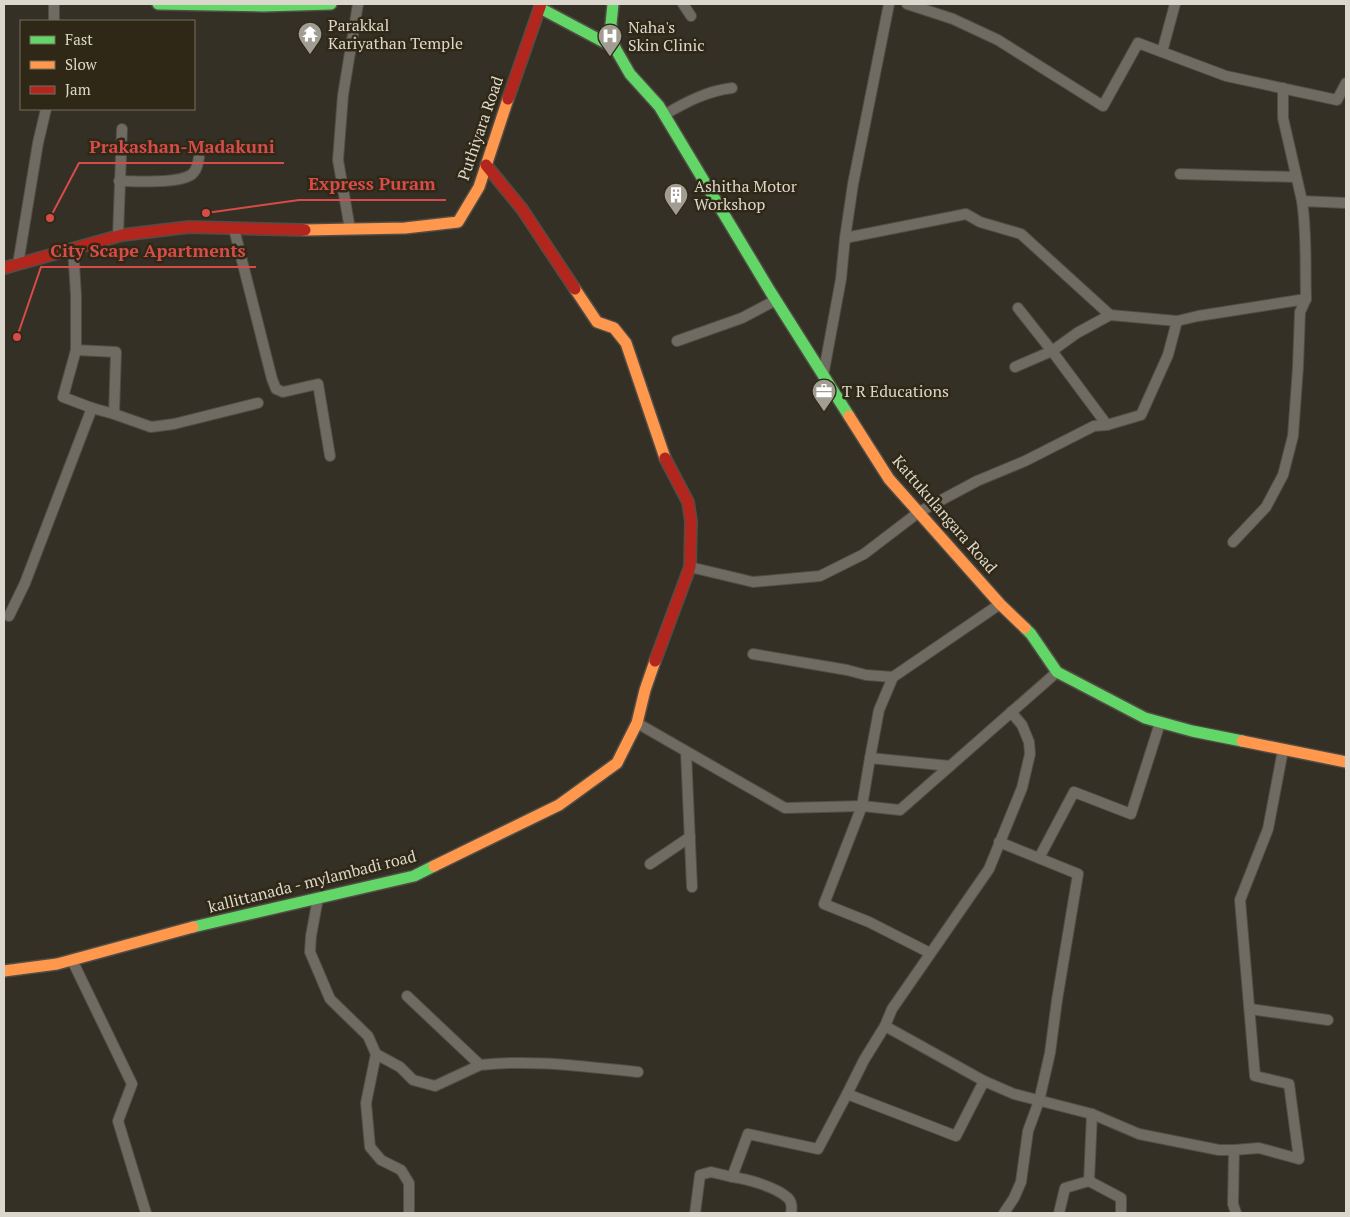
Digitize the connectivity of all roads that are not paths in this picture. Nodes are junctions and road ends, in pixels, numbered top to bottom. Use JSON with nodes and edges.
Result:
{"nodes":[{"id":1,"x":54,"y":4,"type":"edge"},
{"id":2,"x":158,"y":4,"type":"edge"},
{"id":3,"x":331,"y":4,"type":"edge"},
{"id":4,"x":358,"y":4,"type":"edge"},
{"id":5,"x":612,"y":4,"type":"edge"},
{"id":6,"x":683,"y":4,"type":"edge"},
{"id":7,"x":889,"y":4,"type":"edge"},
{"id":8,"x":907,"y":4,"type":"edge"},
{"id":9,"x":1175,"y":4,"type":"edge"},
{"id":10,"x":540,"y":6,"type":"edge"},
{"id":11,"x":691,"y":16,"type":"dead end"},
{"id":12,"x":54,"y":20,"type":"edge"},
{"id":13,"x":615,"y":48,"type":"junction"},
{"id":14,"x":1162,"y":52,"type":"junction"},
{"id":15,"x":1346,"y":84,"type":"edge"},
{"id":16,"x":732,"y":88,"type":"dead end"},
{"id":17,"x":1283,"y":88,"type":"junction"},
{"id":18,"x":46,"y":110,"type":"edge"},
{"id":19,"x":664,"y":115,"type":"junction"},
{"id":20,"x":122,"y":129,"type":"dead end"},
{"id":21,"x":200,"y":157,"type":"dead end"},
{"id":22,"x":486,"y":165,"type":"junction"},
{"id":23,"x":1180,"y":174,"type":"dead end"},
{"id":24,"x":1296,"y":177,"type":"junction"},
{"id":25,"x":119,"y":181,"type":"junction"},
{"id":26,"x":1302,"y":201,"type":"junction"},
{"id":27,"x":1346,"y":203,"type":"edge"},
{"id":28,"x":234,"y":229,"type":"junction"},
{"id":29,"x":350,"y":229,"type":"junction"},
{"id":30,"x":118,"y":236,"type":"junction"},
{"id":31,"x":845,"y":238,"type":"junction"},
{"id":32,"x":73,"y":248,"type":"junction"},
{"id":33,"x":18,"y":264,"type":"junction"},
{"id":34,"x":4,"y":268,"type":"edge"},
{"id":35,"x":1306,"y":299,"type":"junction"},
{"id":36,"x":776,"y":300,"type":"junction"},
{"id":37,"x":1018,"y":308,"type":"dead end"},
{"id":38,"x":1110,"y":315,"type":"junction"},
{"id":39,"x":1176,"y":321,"type":"junction"},
{"id":40,"x":677,"y":341,"type":"dead end"},
{"id":41,"x":76,"y":350,"type":"junction"},
{"id":42,"x":1052,"y":351,"type":"junction"},
{"id":43,"x":1015,"y":367,"type":"dead end"},
{"id":44,"x":823,"y":376,"type":"junction"},
{"id":45,"x":258,"y":403,"type":"dead end"},
{"id":46,"x":92,"y":408,"type":"junction"},
{"id":47,"x":114,"y":414,"type":"junction"},
{"id":48,"x":1107,"y":426,"type":"junction"},
{"id":49,"x":330,"y":456,"type":"dead end"},
{"id":50,"x":919,"y":512,"type":"junction"},
{"id":51,"x":1233,"y":542,"type":"dead end"},
{"id":52,"x":690,"y":567,"type":"junction"},
{"id":53,"x":1000,"y":604,"type":"junction"},
{"id":54,"x":9,"y":616,"type":"dead end"},
{"id":55,"x":753,"y":654,"type":"dead end"},
{"id":56,"x":1057,"y":672,"type":"junction"},
{"id":57,"x":893,"y":677,"type":"junction"},
{"id":58,"x":1011,"y":712,"type":"junction"},
{"id":59,"x":637,"y":723,"type":"junction"},
{"id":60,"x":1160,"y":723,"type":"junction"},
{"id":61,"x":1283,"y":750,"type":"junction"},
{"id":62,"x":686,"y":752,"type":"junction"},
{"id":63,"x":870,"y":758,"type":"junction"},
{"id":64,"x":1346,"y":762,"type":"edge"},
{"id":65,"x":950,"y":766,"type":"junction"},
{"id":66,"x":862,"y":806,"type":"junction"},
{"id":67,"x":690,"y":837,"type":"junction"},
{"id":68,"x":999,"y":842,"type":"junction"},
{"id":69,"x":1039,"y":858,"type":"junction"},
{"id":70,"x":650,"y":864,"type":"dead end"},
{"id":71,"x":692,"y":886,"type":"dead end"},
{"id":72,"x":318,"y":898,"type":"junction"},
{"id":73,"x":930,"y":953,"type":"junction"},
{"id":74,"x":72,"y":960,"type":"junction"},
{"id":75,"x":4,"y":971,"type":"edge"},
{"id":76,"x":407,"y":996,"type":"dead end"},
{"id":77,"x":1250,"y":1009,"type":"junction"},
{"id":78,"x":1328,"y":1020,"type":"dead end"},
{"id":79,"x":885,"y":1026,"type":"junction"},
{"id":80,"x":376,"y":1054,"type":"junction"},
{"id":81,"x":480,"y":1065,"type":"junction"},
{"id":82,"x":638,"y":1072,"type":"dead end"},
{"id":83,"x":984,"y":1081,"type":"junction"},
{"id":84,"x":847,"y":1094,"type":"junction"},
{"id":85,"x":1039,"y":1101,"type":"junction"},
{"id":86,"x":1092,"y":1114,"type":"junction"},
{"id":87,"x":1234,"y":1150,"type":"junction"},
{"id":88,"x":732,"y":1177,"type":"junction"},
{"id":89,"x":1090,"y":1181,"type":"junction"},
{"id":90,"x":146,"y":1213,"type":"edge"},
{"id":91,"x":409,"y":1213,"type":"edge"},
{"id":92,"x":695,"y":1213,"type":"edge"},
{"id":93,"x":791,"y":1213,"type":"edge"},
{"id":94,"x":1004,"y":1213,"type":"edge"},
{"id":95,"x":1058,"y":1213,"type":"edge"},
{"id":96,"x":1121,"y":1213,"type":"edge"},
{"id":97,"x":1236,"y":1213,"type":"edge"}],
"edges":[{"from":1,"to":12,"type":"street"},
{"from":2,"to":3,"type":"street"},
{"from":4,"to":29,"type":"street"},
{"from":5,"to":13,"type":"street","name":"Kattukulangara Road"},
{"from":6,"to":11,"type":"street"},
{"from":7,"to":31,"type":"street"},
{"from":8,"to":14,"type":"street"},
{"from":9,"to":14,"type":"street"},
{"from":10,"to":13,"type":"street"},
{"from":10,"to":22,"type":"street","name":"Puthiyara Road"},
{"from":13,"to":19,"type":"street","name":"Kattukulangara Road"},
{"from":14,"to":17,"type":"street"},
{"from":15,"to":17,"type":"street"},
{"from":16,"to":19,"type":"street"},
{"from":17,"to":24,"type":"street"},
{"from":18,"to":33,"type":"street"},
{"from":19,"to":36,"type":"street","name":"Kattukulangara Road"},
{"from":20,"to":25,"type":"street"},
{"from":21,"to":25,"type":"street"},
{"from":22,"to":29,"type":"street","name":"Puthiyara Road"},
{"from":22,"to":52,"type":"street","name":"kallittanada - mylambadi road"},
{"from":23,"to":24,"type":"street"},
{"from":24,"to":26,"type":"street"},
{"from":25,"to":30,"type":"street"},
{"from":26,"to":27,"type":"street"},
{"from":26,"to":35,"type":"street"},
{"from":28,"to":29,"type":"street","name":"Puthiyara Road"},
{"from":28,"to":30,"type":"street","name":"Puthiyara Road"},
{"from":28,"to":49,"type":"street"},
{"from":30,"to":32,"type":"street","name":"Puthiyara Road"},
{"from":31,"to":38,"type":"street"},
{"from":31,"to":44,"type":"street"},
{"from":32,"to":33,"type":"street","name":"Puthiyara Road"},
{"from":32,"to":41,"type":"street"},
{"from":33,"to":34,"type":"street","name":"Puthiyara Road"},
{"from":35,"to":39,"type":"street"},
{"from":35,"to":51,"type":"street"},
{"from":36,"to":40,"type":"street"},
{"from":36,"to":44,"type":"street","name":"Kattukulangara Road"},
{"from":37,"to":42,"type":"street"},
{"from":38,"to":39,"type":"street"},
{"from":38,"to":42,"type":"street"},
{"from":39,"to":48,"type":"street"},
{"from":41,"to":46,"type":"street"},
{"from":41,"to":47,"type":"street"},
{"from":42,"to":43,"type":"street"},
{"from":42,"to":48,"type":"street"},
{"from":44,"to":50,"type":"street","name":"Kattukulangara Road"},
{"from":45,"to":47,"type":"street"},
{"from":46,"to":47,"type":"street"},
{"from":46,"to":54,"type":"street"},
{"from":48,"to":50,"type":"street"},
{"from":50,"to":52,"type":"street"},
{"from":50,"to":53,"type":"street","name":"Kattukulangara Road"},
{"from":52,"to":59,"type":"street","name":"kallittanada - mylambadi road"},
{"from":53,"to":56,"type":"street","name":"Kattukulangara Road"},
{"from":53,"to":57,"type":"street"},
{"from":55,"to":57,"type":"street"},
{"from":56,"to":58,"type":"street"},
{"from":56,"to":60,"type":"street"},
{"from":57,"to":63,"type":"street"},
{"from":58,"to":65,"type":"street"},
{"from":58,"to":68,"type":"street"},
{"from":59,"to":62,"type":"street"},
{"from":59,"to":72,"type":"street","name":"kallittanada - mylambadi road"},
{"from":60,"to":61,"type":"street"},
{"from":60,"to":69,"type":"street"},
{"from":61,"to":64,"type":"street"},
{"from":61,"to":77,"type":"street"},
{"from":62,"to":66,"type":"street"},
{"from":62,"to":67,"type":"street"},
{"from":63,"to":65,"type":"street"},
{"from":63,"to":66,"type":"street"},
{"from":65,"to":66,"type":"street"},
{"from":66,"to":73,"type":"street"},
{"from":67,"to":70,"type":"street"},
{"from":67,"to":71,"type":"street"},
{"from":68,"to":69,"type":"street"},
{"from":68,"to":73,"type":"street"},
{"from":69,"to":85,"type":"street"},
{"from":72,"to":74,"type":"street","name":"kallittanada - mylambadi road"},
{"from":72,"to":80,"type":"street"},
{"from":73,"to":79,"type":"street"},
{"from":74,"to":75,"type":"street","name":"kallittanada - mylambadi road"},
{"from":74,"to":90,"type":"street"},
{"from":76,"to":81,"type":"street"},
{"from":77,"to":78,"type":"street"},
{"from":77,"to":87,"type":"street"},
{"from":79,"to":83,"type":"street"},
{"from":79,"to":84,"type":"street"},
{"from":80,"to":81,"type":"street"},
{"from":80,"to":91,"type":"street"},
{"from":81,"to":82,"type":"street"},
{"from":83,"to":84,"type":"street"},
{"from":83,"to":85,"type":"street"},
{"from":84,"to":88,"type":"street"},
{"from":85,"to":86,"type":"street"},
{"from":85,"to":94,"type":"street"},
{"from":86,"to":87,"type":"street"},
{"from":86,"to":89,"type":"street"},
{"from":87,"to":97,"type":"street"},
{"from":88,"to":92,"type":"street"},
{"from":88,"to":93,"type":"street"},
{"from":89,"to":95,"type":"street"},
{"from":89,"to":96,"type":"street"}]}
